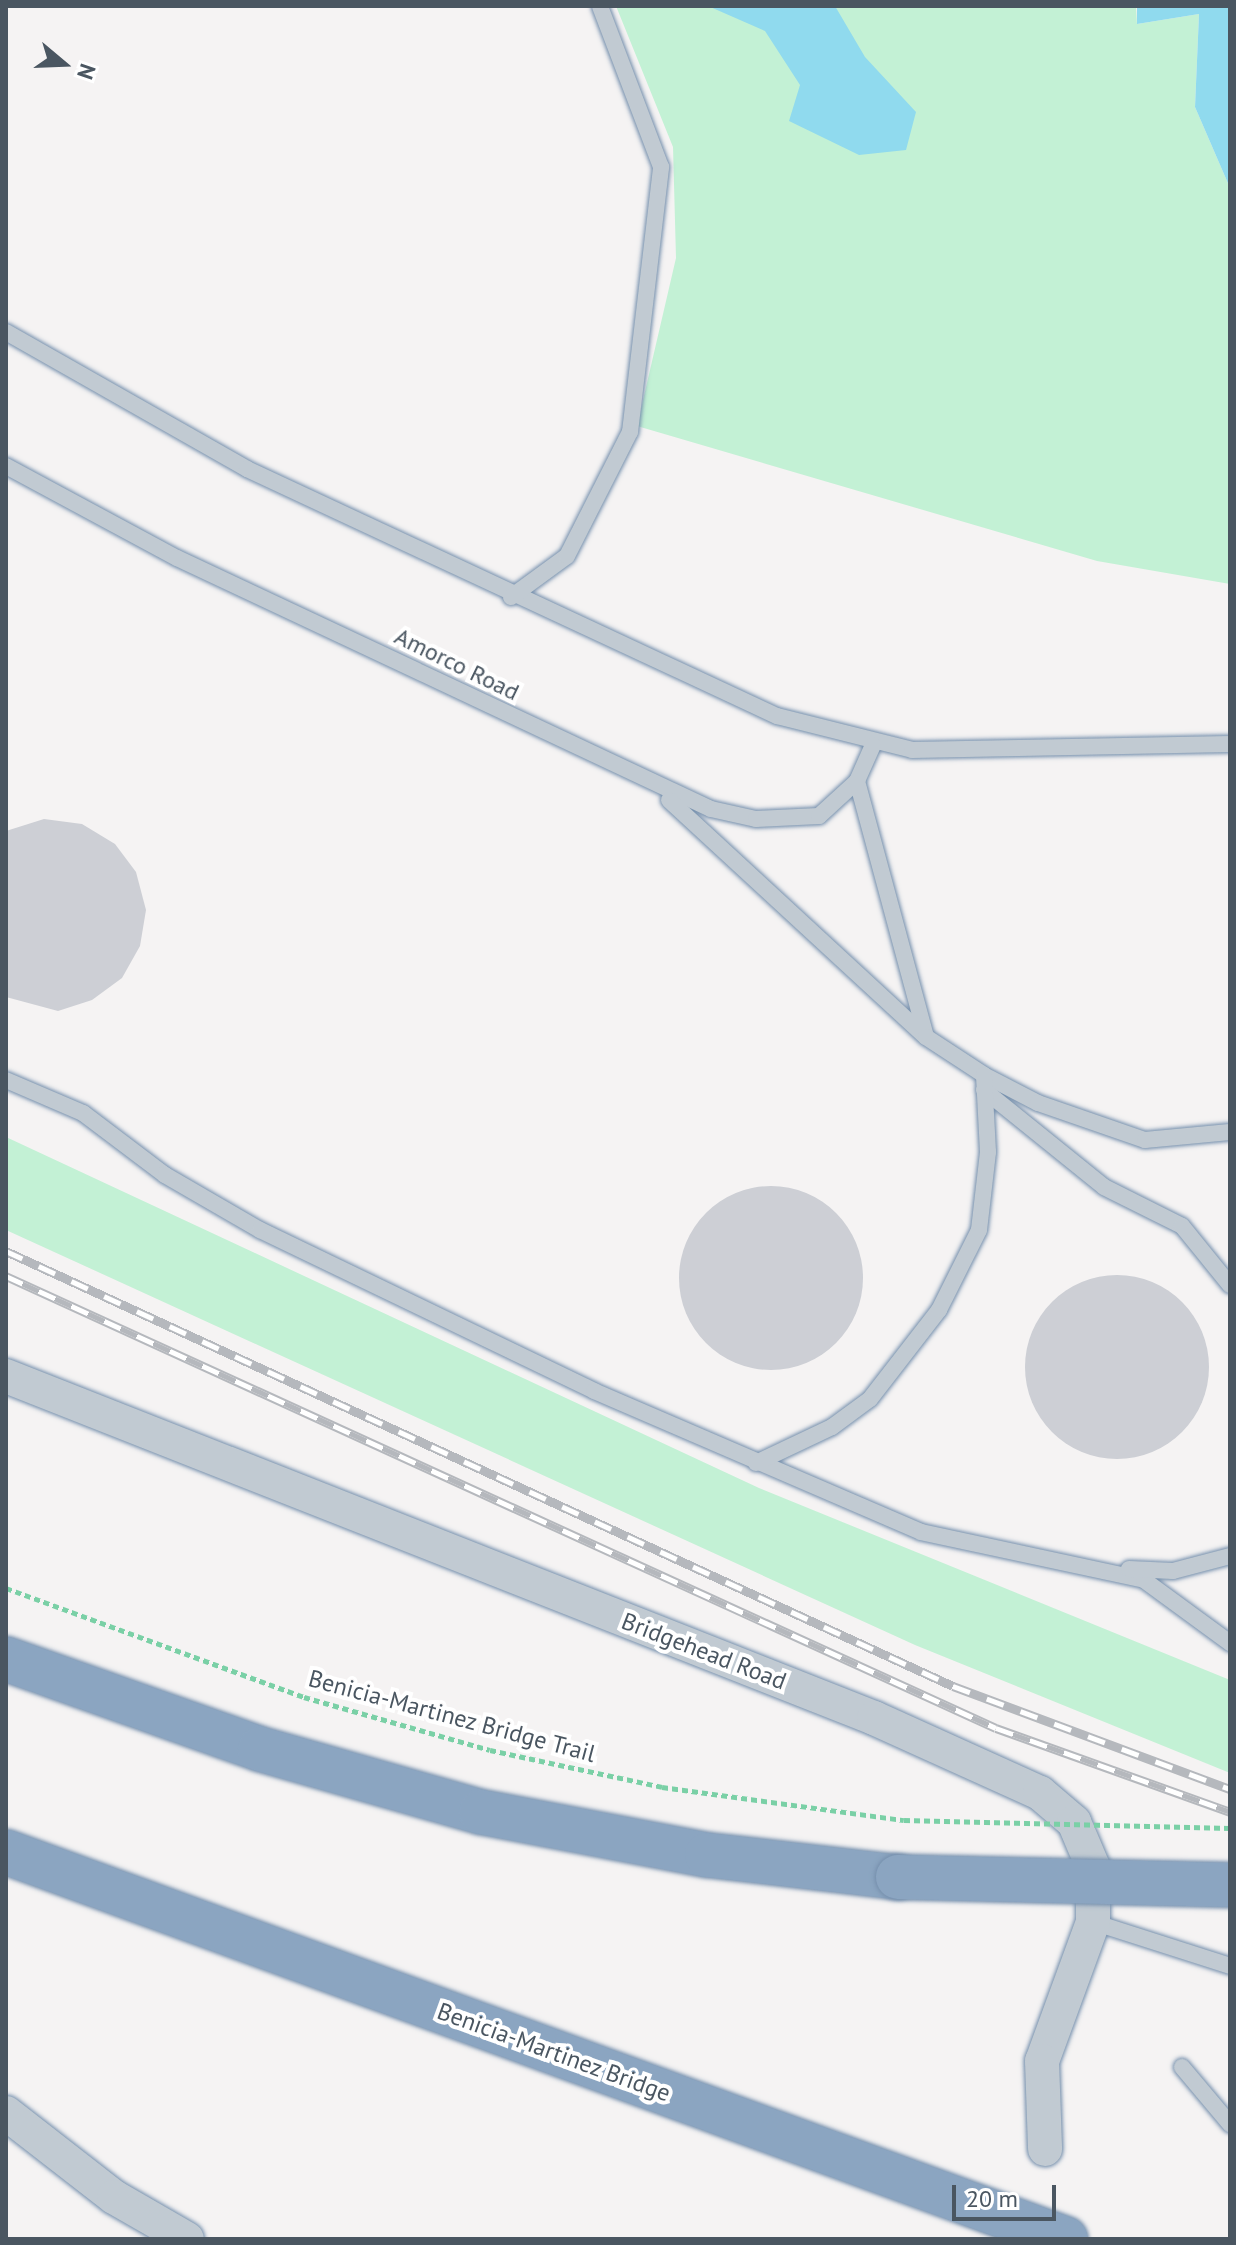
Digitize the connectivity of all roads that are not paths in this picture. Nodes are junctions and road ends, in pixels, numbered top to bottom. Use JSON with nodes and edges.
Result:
{"nodes":[{"id":1,"x":600,"y":6,"type":"edge"},
{"id":2,"x":6,"y":332,"type":"edge"},
{"id":3,"x":6,"y":466,"type":"edge"},
{"id":4,"x":511,"y":597,"type":"junction"},
{"id":5,"x":1230,"y":744,"type":"edge"},
{"id":6,"x":873,"y":745,"type":"junction"},
{"id":7,"x":857,"y":781,"type":"junction"},
{"id":8,"x":649,"y":785,"type":"junction"},
{"id":9,"x":926,"y":1037,"type":"junction"},
{"id":10,"x":6,"y":1080,"type":"edge"},
{"id":11,"x":984,"y":1083,"type":"junction"},
{"id":12,"x":1230,"y":1132,"type":"edge"},
{"id":13,"x":1230,"y":1285,"type":"edge"},
{"id":14,"x":6,"y":1376,"type":"edge"},
{"id":15,"x":756,"y":1463,"type":"junction"},
{"id":16,"x":1229,"y":1560,"type":"edge"},
{"id":17,"x":1107,"y":1568,"type":"junction"},
{"id":18,"x":1230,"y":1643,"type":"edge"},
{"id":19,"x":6,"y":1659,"type":"edge"},
{"id":20,"x":23,"y":1858,"type":"edge"},
{"id":21,"x":1230,"y":1885,"type":"edge"},
{"id":22,"x":1093,"y":1922,"type":"junction"},
{"id":23,"x":1230,"y":1966,"type":"edge"},
{"id":24,"x":1182,"y":2067,"type":"dead end"},
{"id":25,"x":6,"y":2113,"type":"edge"},
{"id":26,"x":1230,"y":2124,"type":"edge"},
{"id":27,"x":1045,"y":2149,"type":"dead end"},
{"id":28,"x":187,"y":2239,"type":"edge"},
{"id":29,"x":1066,"y":2239,"type":"edge"}],
"edges":[{"from":1,"to":4,"type":"lane"},
{"from":2,"to":4,"type":"lane"},
{"from":3,"to":8,"type":"lane","name":"Amorco Road"},
{"from":4,"to":6,"type":"lane"},
{"from":5,"to":6,"type":"lane"},
{"from":6,"to":7,"type":"lane","name":"Amorco Road"},
{"from":7,"to":8,"type":"lane","name":"Amorco Road"},
{"from":7,"to":9,"type":"lane"},
{"from":8,"to":9,"type":"lane"},
{"from":9,"to":11,"type":"lane"},
{"from":10,"to":15,"type":"lane"},
{"from":11,"to":12,"type":"lane"},
{"from":11,"to":13,"type":"lane"},
{"from":11,"to":15,"type":"lane"},
{"from":14,"to":22,"type":"street","name":"Bridgehead Road"},
{"from":15,"to":17,"type":"lane"},
{"from":16,"to":17,"type":"lane"},
{"from":17,"to":18,"type":"lane"},
{"from":19,"to":21,"type":"highway","bridge":true},
{"from":20,"to":29,"type":"highway","name":"Benicia-Martinez Bridge"},
{"from":22,"to":23,"type":"lane"},
{"from":22,"to":27,"type":"street","name":"Bridgehead Road"},
{"from":24,"to":26,"type":"lane"},
{"from":25,"to":28,"type":"street"}]}
